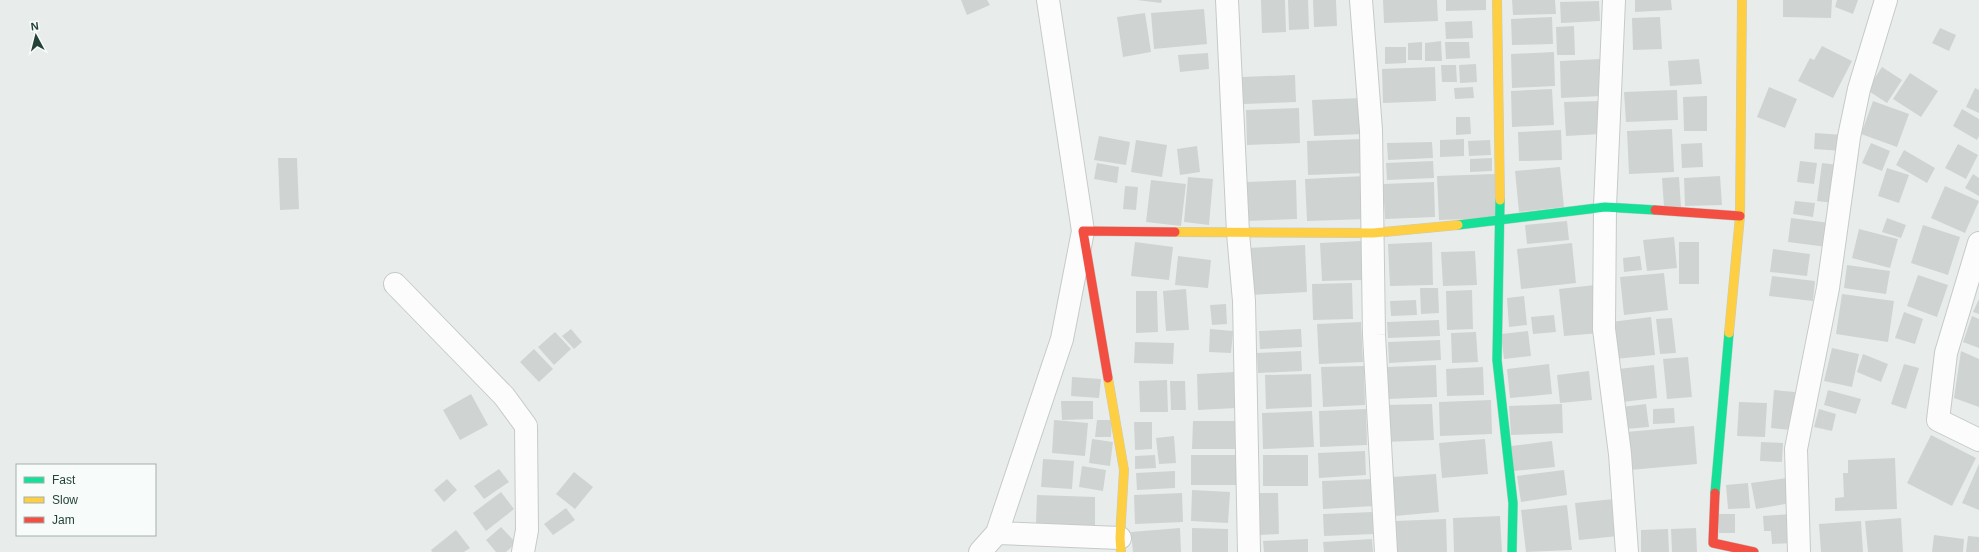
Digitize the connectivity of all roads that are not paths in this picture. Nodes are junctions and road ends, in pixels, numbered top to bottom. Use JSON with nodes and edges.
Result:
{"nodes":[{"id":1,"x":1048,"y":0,"type":"edge"},
{"id":2,"x":1227,"y":0,"type":"edge"},
{"id":3,"x":1361,"y":0,"type":"edge"},
{"id":4,"x":1497,"y":0,"type":"edge"},
{"id":5,"x":1614,"y":0,"type":"edge"},
{"id":6,"x":1742,"y":0,"type":"edge"},
{"id":7,"x":1886,"y":0,"type":"edge"},
{"id":8,"x":1605,"y":206,"type":"junction"},
{"id":9,"x":1740,"y":216,"type":"junction"},
{"id":10,"x":1500,"y":221,"type":"junction"},
{"id":11,"x":1083,"y":231,"type":"junction"},
{"id":12,"x":1238,"y":233,"type":"junction"},
{"id":13,"x":1373,"y":233,"type":"junction"},
{"id":14,"x":1977,"y":256,"type":"edge"},
{"id":15,"x":395,"y":284,"type":"dead end"},
{"id":16,"x":1979,"y":440,"type":"edge"},
{"id":17,"x":997,"y":534,"type":"junction"},
{"id":18,"x":1120,"y":545,"type":"edge"},
{"id":19,"x":523,"y":552,"type":"edge"},
{"id":20,"x":980,"y":552,"type":"edge"},
{"id":21,"x":1249,"y":552,"type":"edge"},
{"id":22,"x":1386,"y":552,"type":"edge"},
{"id":23,"x":1512,"y":552,"type":"edge"},
{"id":24,"x":1627,"y":552,"type":"edge"},
{"id":25,"x":1754,"y":552,"type":"edge"},
{"id":26,"x":1799,"y":552,"type":"edge"}],
"edges":[{"from":1,"to":11,"type":"street"},
{"from":2,"to":12,"type":"street"},
{"from":3,"to":13,"type":"street"},
{"from":4,"to":10,"type":"street"},
{"from":5,"to":8,"type":"street"},
{"from":6,"to":9,"type":"street"},
{"from":7,"to":26,"type":"street"},
{"from":8,"to":9,"type":"street"},
{"from":8,"to":10,"type":"street"},
{"from":8,"to":24,"type":"street"},
{"from":9,"to":25,"type":"street"},
{"from":10,"to":13,"type":"street"},
{"from":10,"to":23,"type":"street"},
{"from":11,"to":12,"type":"street"},
{"from":11,"to":17,"type":"street"},
{"from":11,"to":18,"type":"street"},
{"from":12,"to":13,"type":"street"},
{"from":12,"to":21,"type":"street"},
{"from":13,"to":22,"type":"street"},
{"from":14,"to":16,"type":"street"},
{"from":15,"to":19,"type":"street"},
{"from":17,"to":18,"type":"street"},
{"from":17,"to":20,"type":"street"}]}
